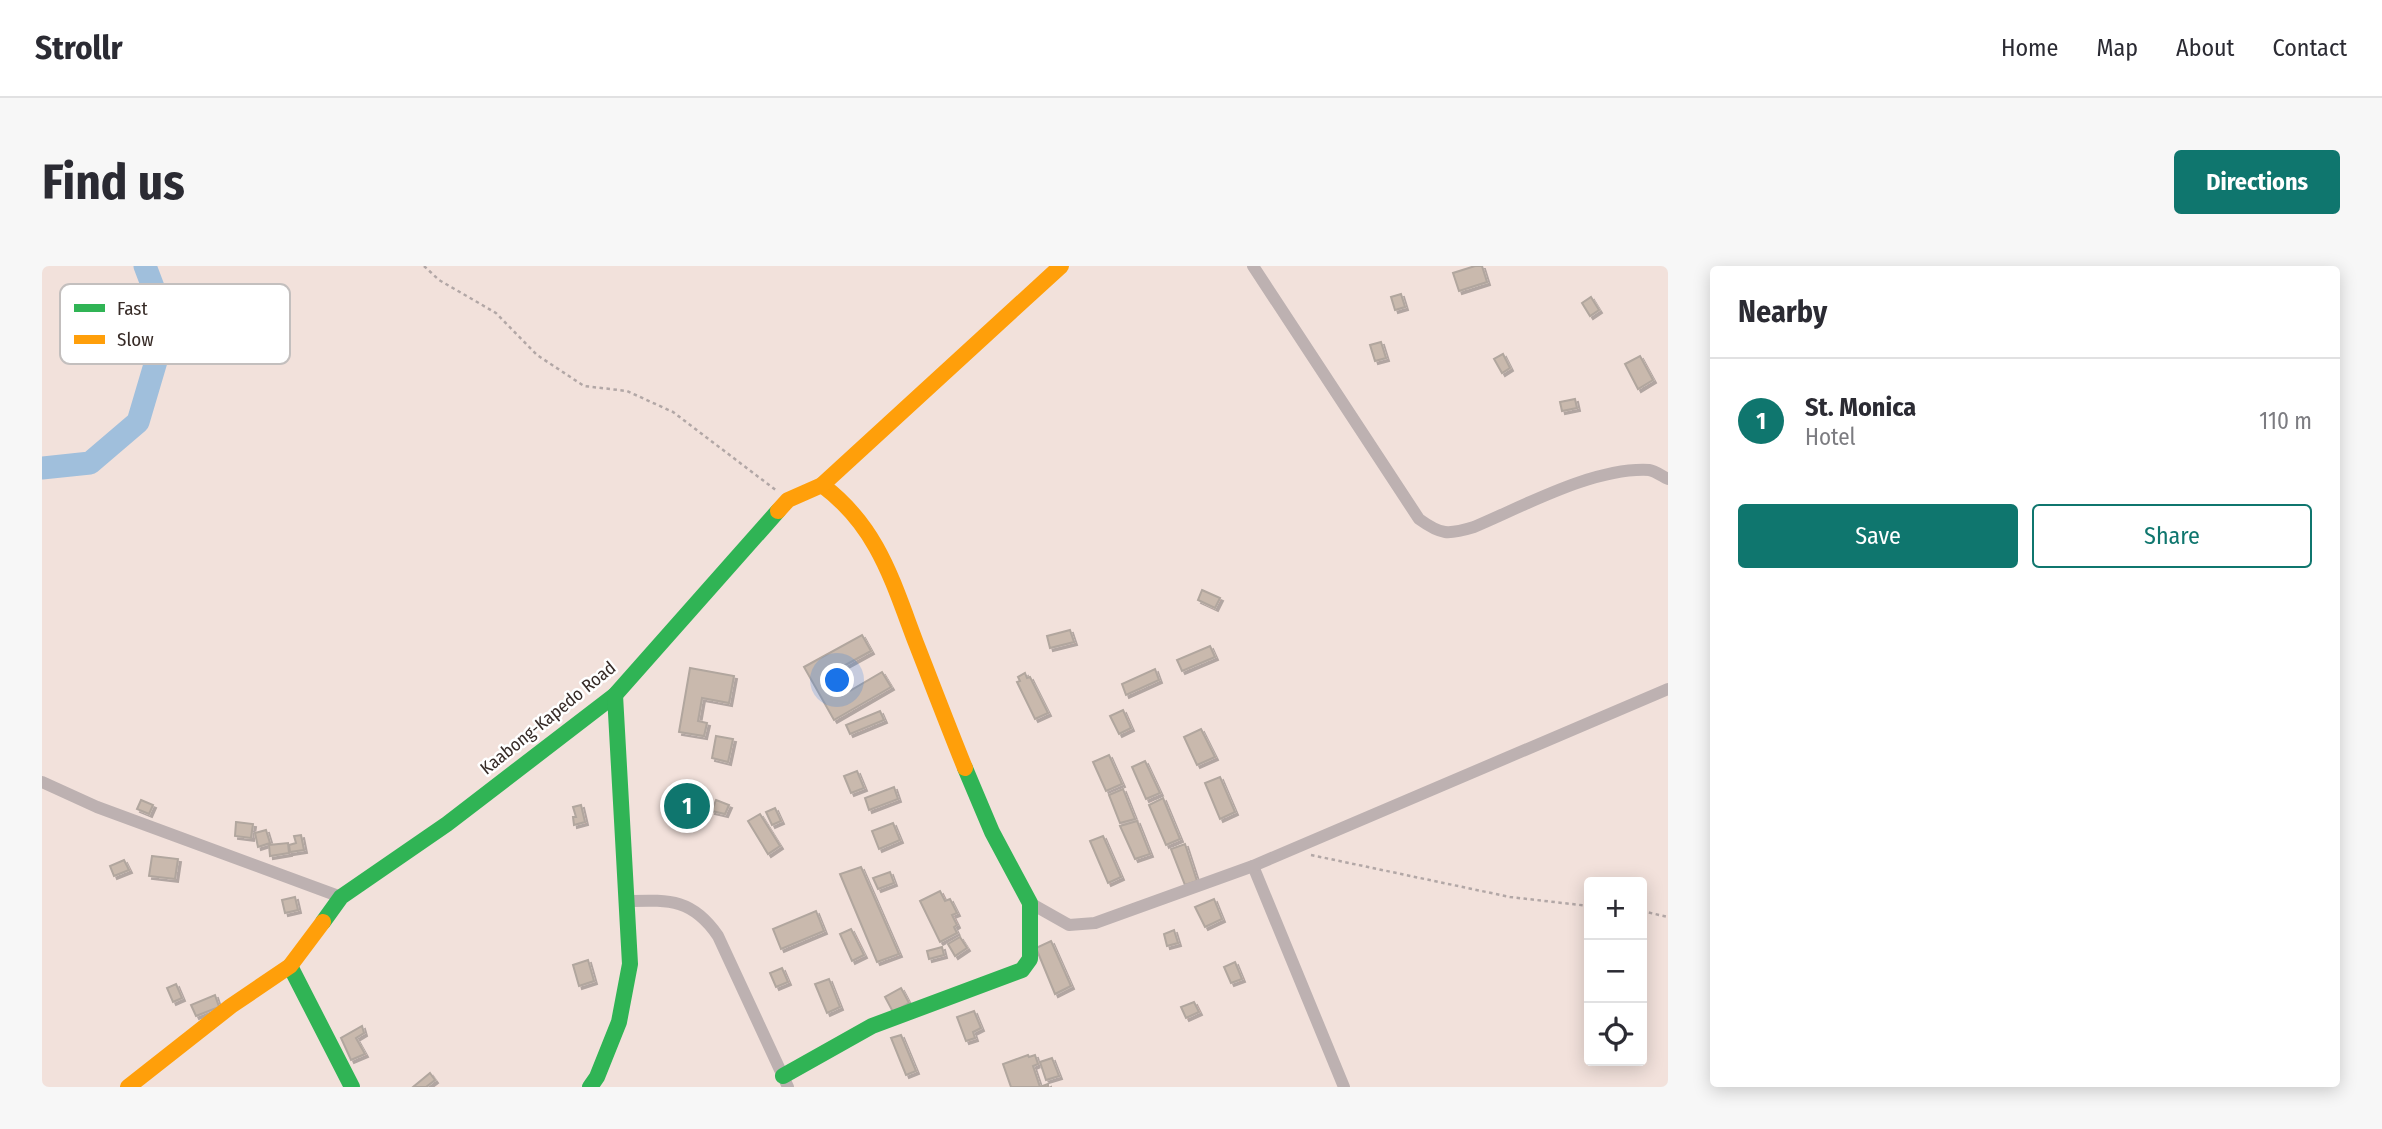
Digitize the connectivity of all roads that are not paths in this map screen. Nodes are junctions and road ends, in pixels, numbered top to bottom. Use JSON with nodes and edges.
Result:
{"nodes":[{"id":1,"x":1061,"y":266,"type":"edge"},
{"id":2,"x":1253,"y":266,"type":"edge"},
{"id":3,"x":1668,"y":480,"type":"edge"},
{"id":4,"x":822,"y":485,"type":"junction"},
{"id":5,"x":1668,"y":688,"type":"edge"},
{"id":6,"x":615,"y":695,"type":"junction"},
{"id":7,"x":42,"y":782,"type":"edge"},
{"id":8,"x":1252,"y":866,"type":"junction"},
{"id":9,"x":341,"y":897,"type":"junction"},
{"id":10,"x":627,"y":901,"type":"junction"},
{"id":11,"x":1030,"y":903,"type":"junction"},
{"id":12,"x":290,"y":966,"type":"junction"},
{"id":13,"x":785,"y":1081,"type":"edge"},
{"id":14,"x":128,"y":1087,"type":"edge"},
{"id":15,"x":352,"y":1087,"type":"edge"},
{"id":16,"x":590,"y":1087,"type":"edge"},
{"id":17,"x":1344,"y":1087,"type":"edge"}],
"edges":[{"from":1,"to":4,"type":"street","name":"Kaabong-Kapedo Road"},
{"from":2,"to":3,"type":"street"},
{"from":4,"to":6,"type":"street","name":"Kaabong-Kapedo Road"},
{"from":4,"to":11,"type":"street"},
{"from":5,"to":8,"type":"street"},
{"from":6,"to":9,"type":"street","name":"Kaabong-Kapedo Road"},
{"from":6,"to":10,"type":"street"},
{"from":7,"to":9,"type":"street"},
{"from":8,"to":11,"type":"street"},
{"from":8,"to":17,"type":"street"},
{"from":9,"to":12,"type":"street","name":"Kaabong-Kapedo Road"},
{"from":10,"to":13,"type":"street"},
{"from":10,"to":16,"type":"street"},
{"from":11,"to":13,"type":"street"},
{"from":12,"to":14,"type":"street","name":"Kaabong-Kapedo Road"},
{"from":12,"to":15,"type":"street"}]}
